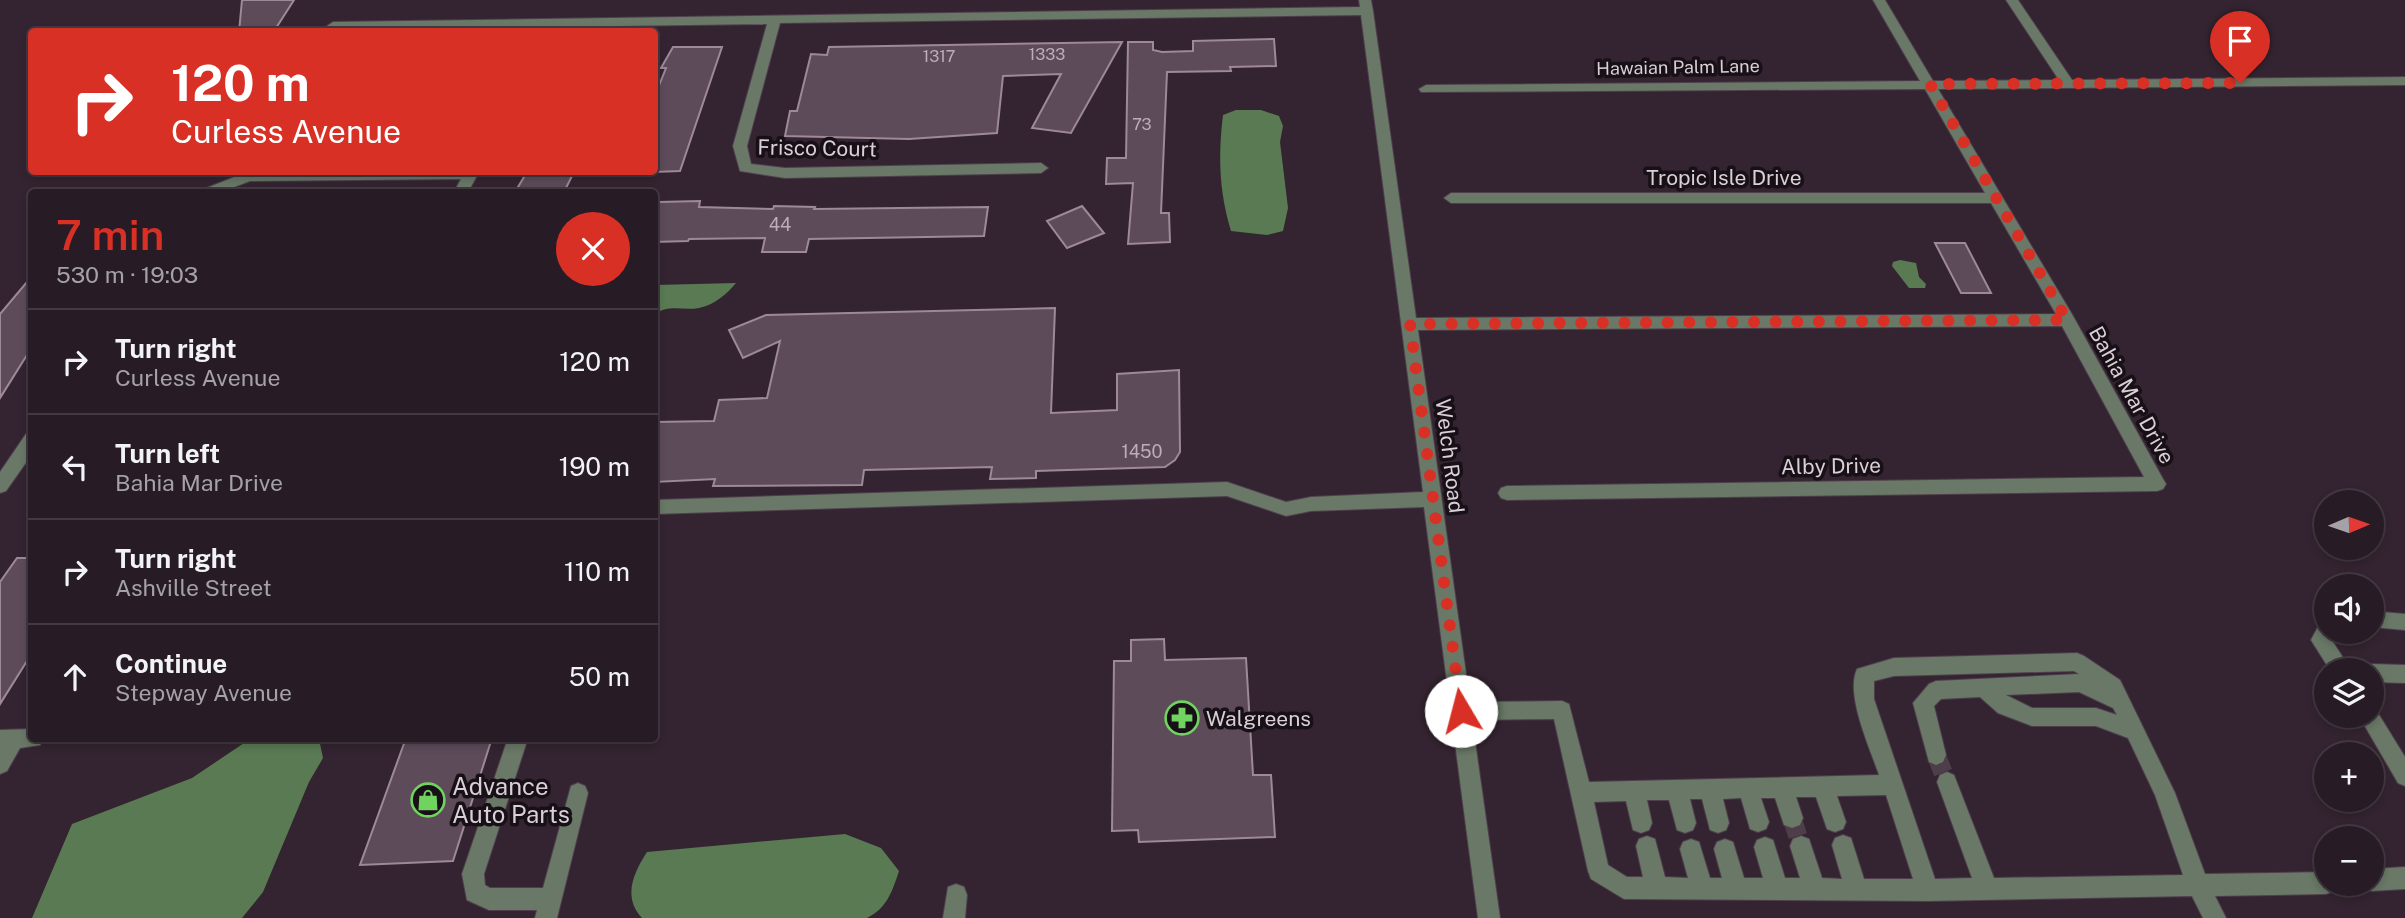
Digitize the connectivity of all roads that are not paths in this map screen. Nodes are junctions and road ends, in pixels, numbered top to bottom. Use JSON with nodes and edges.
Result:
{"nodes":[{"id":1,"x":1879,"y":0,"type":"edge"},
{"id":2,"x":2012,"y":0,"type":"edge"},
{"id":3,"x":1366,"y":6,"type":"edge"},
{"id":4,"x":774,"y":21,"type":"junction"},
{"id":5,"x":333,"y":26,"type":"dead end"},
{"id":6,"x":540,"y":27,"type":"edge"},
{"id":7,"x":2405,"y":81,"type":"edge"},
{"id":8,"x":1930,"y":84,"type":"junction"},
{"id":9,"x":2069,"y":85,"type":"junction"},
{"id":10,"x":1426,"y":89,"type":"dead end"},
{"id":11,"x":1041,"y":168,"type":"dead end"},
{"id":12,"x":322,"y":175,"type":"edge"},
{"id":13,"x":216,"y":189,"type":"edge"},
{"id":14,"x":1451,"y":198,"type":"dead end"},
{"id":15,"x":1997,"y":198,"type":"junction"},
{"id":16,"x":2067,"y":320,"type":"junction"},
{"id":17,"x":1410,"y":324,"type":"junction"},
{"id":18,"x":28,"y":445,"type":"edge"},
{"id":19,"x":2157,"y":484,"type":"joint"},
{"id":20,"x":0,"y":486,"type":"edge"},
{"id":21,"x":1507,"y":493,"type":"dead end"},
{"id":22,"x":1433,"y":499,"type":"junction"},
{"id":23,"x":658,"y":507,"type":"edge"},
{"id":24,"x":2384,"y":620,"type":"edge"},
{"id":25,"x":2405,"y":622,"type":"edge"},
{"id":26,"x":2384,"y":673,"type":"edge"},
{"id":27,"x":2405,"y":674,"type":"edge"},
{"id":28,"x":1984,"y":688,"type":"junction"},
{"id":29,"x":2117,"y":694,"type":"junction"},
{"id":30,"x":1461,"y":711,"type":"junction"},
{"id":31,"x":2376,"y":728,"type":"edge"},
{"id":32,"x":2135,"y":731,"type":"junction"},
{"id":33,"x":16,"y":739,"type":"edge"},
{"id":34,"x":517,"y":742,"type":"edge"},
{"id":35,"x":1936,"y":755,"type":"tunnel mouth"},
{"id":36,"x":0,"y":764,"type":"edge"},
{"id":37,"x":2405,"y":776,"type":"edge"},
{"id":38,"x":1947,"y":782,"type":"tunnel mouth"},
{"id":39,"x":1893,"y":785,"type":"junction"},
{"id":40,"x":1824,"y":787,"type":"junction"},
{"id":41,"x":1748,"y":788,"type":"junction"},
{"id":42,"x":1783,"y":788,"type":"junction"},
{"id":43,"x":1710,"y":789,"type":"junction"},
{"id":44,"x":1677,"y":790,"type":"junction"},
{"id":45,"x":1634,"y":791,"type":"junction"},
{"id":46,"x":1581,"y":792,"type":"junction"},
{"id":47,"x":578,"y":793,"type":"dead end"},
{"id":48,"x":1792,"y":818,"type":"tunnel mouth"},
{"id":49,"x":1758,"y":822,"type":"dead end"},
{"id":50,"x":1835,"y":822,"type":"dead end"},
{"id":51,"x":1642,"y":823,"type":"dead end"},
{"id":52,"x":1685,"y":823,"type":"dead end"},
{"id":53,"x":1718,"y":823,"type":"dead end"},
{"id":54,"x":1843,"y":845,"type":"dead end"},
{"id":55,"x":1647,"y":846,"type":"dead end"},
{"id":56,"x":1801,"y":846,"type":"tunnel mouth"},
{"id":57,"x":1765,"y":847,"type":"dead end"},
{"id":58,"x":1692,"y":849,"type":"dead end"},
{"id":59,"x":1726,"y":849,"type":"dead end"},
{"id":60,"x":2405,"y":878,"type":"edge"},
{"id":61,"x":2384,"y":879,"type":"edge"},
{"id":62,"x":2197,"y":883,"type":"junction"},
{"id":63,"x":2314,"y":884,"type":"edge"},
{"id":64,"x":1657,"y":888,"type":"junction"},
{"id":65,"x":1702,"y":889,"type":"junction"},
{"id":66,"x":1736,"y":889,"type":"junction"},
{"id":67,"x":1777,"y":889,"type":"junction"},
{"id":68,"x":1814,"y":889,"type":"junction"},
{"id":69,"x":1987,"y":889,"type":"junction"},
{"id":70,"x":1857,"y":890,"type":"junction"},
{"id":71,"x":1928,"y":890,"type":"junction"},
{"id":72,"x":956,"y":895,"type":"dead end"},
{"id":73,"x":548,"y":909,"type":"edge"},
{"id":74,"x":954,"y":918,"type":"edge"},
{"id":75,"x":1489,"y":918,"type":"edge"},
{"id":76,"x":2215,"y":918,"type":"edge"}],
"edges":[{"from":1,"to":8,"type":"street","name":"Bahia Mar Drive"},
{"from":2,"to":9,"type":"street"},
{"from":3,"to":4,"type":"street"},
{"from":3,"to":17,"type":"street","name":"Welch Road"},
{"from":4,"to":6,"type":"street"},
{"from":4,"to":11,"type":"street","name":"Frisco Court"},
{"from":5,"to":6,"type":"street"},
{"from":7,"to":9,"type":"street","name":"Hawaian Palm Lane"},
{"from":8,"to":9,"type":"street","name":"Hawaian Palm Lane"},
{"from":8,"to":10,"type":"street","name":"Hawaian Palm Lane"},
{"from":8,"to":15,"type":"street","name":"Bahia Mar Drive"},
{"from":12,"to":13,"type":"street"},
{"from":14,"to":15,"type":"street","name":"Tropic Isle Drive"},
{"from":15,"to":16,"type":"street","name":"Bahia Mar Drive"},
{"from":16,"to":17,"type":"street"},
{"from":16,"to":19,"type":"street","name":"Bahia Mar Drive"},
{"from":17,"to":22,"type":"street","name":"Welch Road"},
{"from":18,"to":20,"type":"street"},
{"from":19,"to":21,"type":"street","name":"Alby Drive"},
{"from":22,"to":23,"type":"street"},
{"from":22,"to":30,"type":"street","name":"Welch Road"},
{"from":24,"to":25,"type":"street"},
{"from":26,"to":27,"type":"street"},
{"from":28,"to":29,"type":"street"},
{"from":28,"to":32,"type":"street"},
{"from":28,"to":35,"type":"street"},
{"from":29,"to":32,"type":"street"},
{"from":29,"to":39,"type":"street"},
{"from":30,"to":46,"type":"street"},
{"from":30,"to":75,"type":"street","name":"Welch Road"},
{"from":31,"to":37,"type":"street"},
{"from":32,"to":62,"type":"street"},
{"from":33,"to":36,"type":"street"},
{"from":34,"to":73,"type":"street"},
{"from":38,"to":69,"type":"street"},
{"from":39,"to":40,"type":"street"},
{"from":39,"to":71,"type":"street"},
{"from":40,"to":42,"type":"street"},
{"from":40,"to":50,"type":"street"},
{"from":41,"to":42,"type":"street"},
{"from":41,"to":43,"type":"street"},
{"from":41,"to":49,"type":"street"},
{"from":42,"to":48,"type":"street"},
{"from":43,"to":44,"type":"street"},
{"from":43,"to":53,"type":"street"},
{"from":44,"to":45,"type":"street"},
{"from":44,"to":52,"type":"street"},
{"from":45,"to":46,"type":"street"},
{"from":45,"to":51,"type":"street"},
{"from":46,"to":64,"type":"street"},
{"from":47,"to":73,"type":"street"},
{"from":54,"to":70,"type":"street"},
{"from":55,"to":64,"type":"street"},
{"from":56,"to":68,"type":"street"},
{"from":57,"to":67,"type":"street"},
{"from":58,"to":65,"type":"street"},
{"from":59,"to":66,"type":"street"},
{"from":60,"to":61,"type":"street"},
{"from":62,"to":63,"type":"street"},
{"from":62,"to":69,"type":"street"},
{"from":62,"to":76,"type":"street"},
{"from":64,"to":65,"type":"street"},
{"from":65,"to":66,"type":"street"},
{"from":66,"to":67,"type":"street"},
{"from":67,"to":68,"type":"street"},
{"from":68,"to":70,"type":"street"},
{"from":69,"to":71,"type":"street"},
{"from":70,"to":71,"type":"street"},
{"from":72,"to":74,"type":"street"}]}
